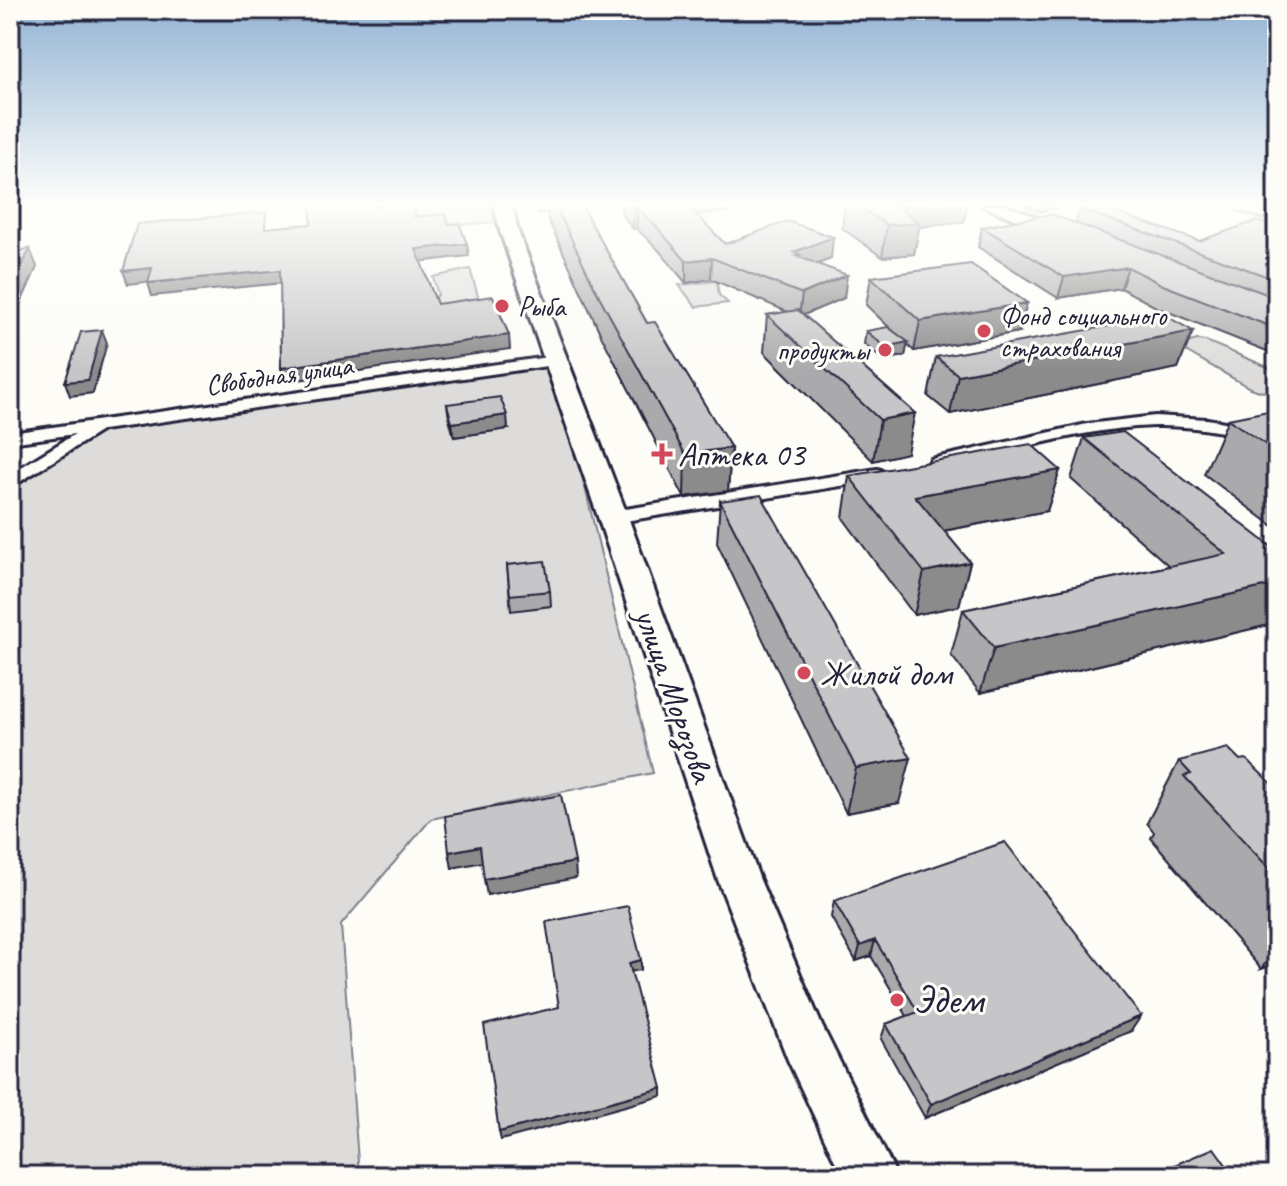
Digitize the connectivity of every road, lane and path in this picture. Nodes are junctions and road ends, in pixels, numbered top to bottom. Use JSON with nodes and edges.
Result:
{"nodes":[{"id":1,"x":519,"y":260,"type":"edge"},
{"id":2,"x":555,"y":361,"type":"junction"},
{"id":3,"x":100,"y":426,"type":"junction"},
{"id":4,"x":1277,"y":436,"type":"edge"},
{"id":5,"x":10,"y":438,"type":"edge"},
{"id":6,"x":10,"y":482,"type":"edge"},
{"id":7,"x":613,"y":517,"type":"junction"},
{"id":8,"x":870,"y":1176,"type":"edge"}],
"edges":[{"from":1,"to":2,"type":"street","name":"улица Морозова"},
{"from":2,"to":3,"type":"street","name":"Свободная улица"},
{"from":2,"to":7,"type":"street","name":"улица Морозова"},
{"from":3,"to":5,"type":"street","name":"Свободная улица"},
{"from":3,"to":6,"type":"street"},
{"from":4,"to":7,"type":"street"},
{"from":7,"to":8,"type":"street","name":"улица Морозова"}]}
